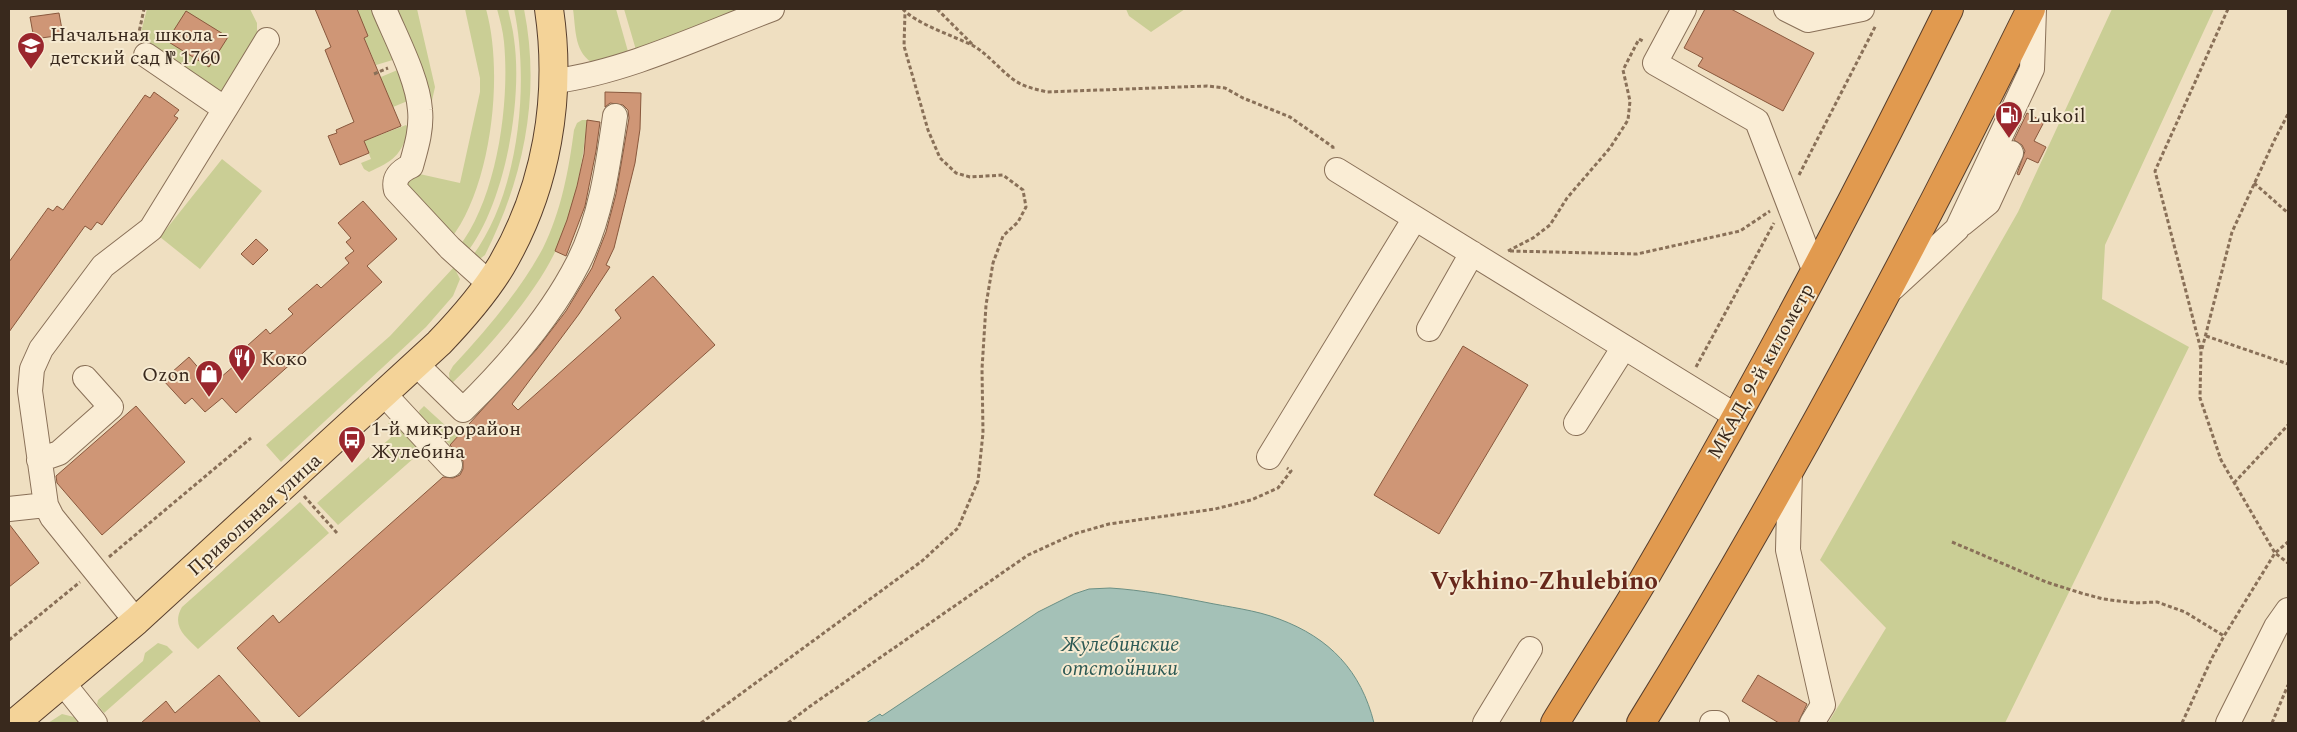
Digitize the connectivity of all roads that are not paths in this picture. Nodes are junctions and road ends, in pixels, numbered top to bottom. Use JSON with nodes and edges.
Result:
{"nodes":[{"id":1,"x":384,"y":9,"type":"edge"},
{"id":2,"x":550,"y":9,"type":"edge"},
{"id":3,"x":772,"y":9,"type":"edge"},
{"id":4,"x":1684,"y":9,"type":"edge"},
{"id":5,"x":1786,"y":9,"type":"edge"},
{"id":6,"x":1862,"y":9,"type":"edge"},
{"id":7,"x":1949,"y":9,"type":"edge"},
{"id":8,"x":2032,"y":9,"type":"edge"},
{"id":9,"x":268,"y":40,"type":"dead end"},
{"id":10,"x":146,"y":55,"type":"road end"},
{"id":11,"x":555,"y":82,"type":"junction"},
{"id":12,"x":225,"y":109,"type":"junction"},
{"id":13,"x":615,"y":116,"type":"dead end"},
{"id":14,"x":1337,"y":170,"type":"road end"},
{"id":15,"x":1415,"y":218,"type":"junction"},
{"id":16,"x":1472,"y":254,"type":"junction"},
{"id":17,"x":1815,"y":272,"type":"junction"},
{"id":18,"x":490,"y":284,"type":"junction"},
{"id":19,"x":1886,"y":295,"type":"junction"},
{"id":20,"x":1429,"y":329,"type":"dead end"},
{"id":21,"x":1624,"y":347,"type":"junction"},
{"id":22,"x":416,"y":364,"type":"junction"},
{"id":23,"x":85,"y":378,"type":"dead end"},
{"id":24,"x":384,"y":394,"type":"junction"},
{"id":25,"x":1736,"y":416,"type":"junction"},
{"id":26,"x":1576,"y":423,"type":"dead end"},
{"id":27,"x":1269,"y":457,"type":"road end"},
{"id":28,"x":39,"y":460,"type":"junction"},
{"id":29,"x":450,"y":465,"type":"dead end"},
{"id":30,"x":1790,"y":470,"type":"junction"},
{"id":31,"x":46,"y":505,"type":"junction"},
{"id":32,"x":9,"y":509,"type":"edge"},
{"id":33,"x":2288,"y":610,"type":"edge"},
{"id":34,"x":136,"y":621,"type":"junction"},
{"id":35,"x":1530,"y":648,"type":"dead end"},
{"id":36,"x":63,"y":683,"type":"junction"},
{"id":37,"x":15,"y":723,"type":"edge"},
{"id":38,"x":95,"y":723,"type":"edge"},
{"id":39,"x":1485,"y":723,"type":"edge"},
{"id":40,"x":1554,"y":723,"type":"edge"},
{"id":41,"x":1641,"y":723,"type":"edge"},
{"id":42,"x":1712,"y":723,"type":"edge"},
{"id":43,"x":1717,"y":723,"type":"edge"},
{"id":44,"x":1812,"y":723,"type":"edge"},
{"id":45,"x":2228,"y":723,"type":"edge"}],
"edges":[{"from":1,"to":18,"type":"street"},
{"from":2,"to":11,"type":"main road","name":"Привольная улица"},
{"from":3,"to":11,"type":"street"},
{"from":4,"to":17,"type":"street"},
{"from":5,"to":6,"type":"street"},
{"from":7,"to":17,"type":"highway","name":"МКАД, 9-й километр"},
{"from":8,"to":19,"type":"highway"},
{"from":8,"to":19,"type":"street"},
{"from":9,"to":12,"type":"street"},
{"from":10,"to":12,"type":"street"},
{"from":11,"to":18,"type":"main road","name":"Привольная улица"},
{"from":12,"to":28,"type":"street"},
{"from":13,"to":22,"type":"street"},
{"from":14,"to":15,"type":"street"},
{"from":15,"to":16,"type":"street"},
{"from":15,"to":27,"type":"street"},
{"from":16,"to":20,"type":"street"},
{"from":16,"to":21,"type":"street"},
{"from":17,"to":25,"type":"highway","name":"МКАД, 9-й километр"},
{"from":18,"to":22,"type":"main road","name":"Привольная улица"},
{"from":19,"to":30,"type":"highway"},
{"from":21,"to":25,"type":"street"},
{"from":21,"to":26,"type":"street"},
{"from":22,"to":24,"type":"main road","name":"Привольная улица"},
{"from":23,"to":28,"type":"street"},
{"from":24,"to":29,"type":"street"},
{"from":24,"to":34,"type":"main road","name":"Привольная улица"},
{"from":25,"to":40,"type":"highway","name":"МКАД, 9-й километр"},
{"from":28,"to":31,"type":"street"},
{"from":30,"to":41,"type":"highway"},
{"from":30,"to":44,"type":"street"},
{"from":31,"to":32,"type":"street"},
{"from":31,"to":34,"type":"street"},
{"from":33,"to":45,"type":"street"},
{"from":34,"to":36,"type":"main road","name":"Привольная улица"},
{"from":35,"to":39,"type":"street"},
{"from":36,"to":37,"type":"main road","name":"Привольная улица"},
{"from":36,"to":38,"type":"street"},
{"from":42,"to":43,"type":"street"}]}
